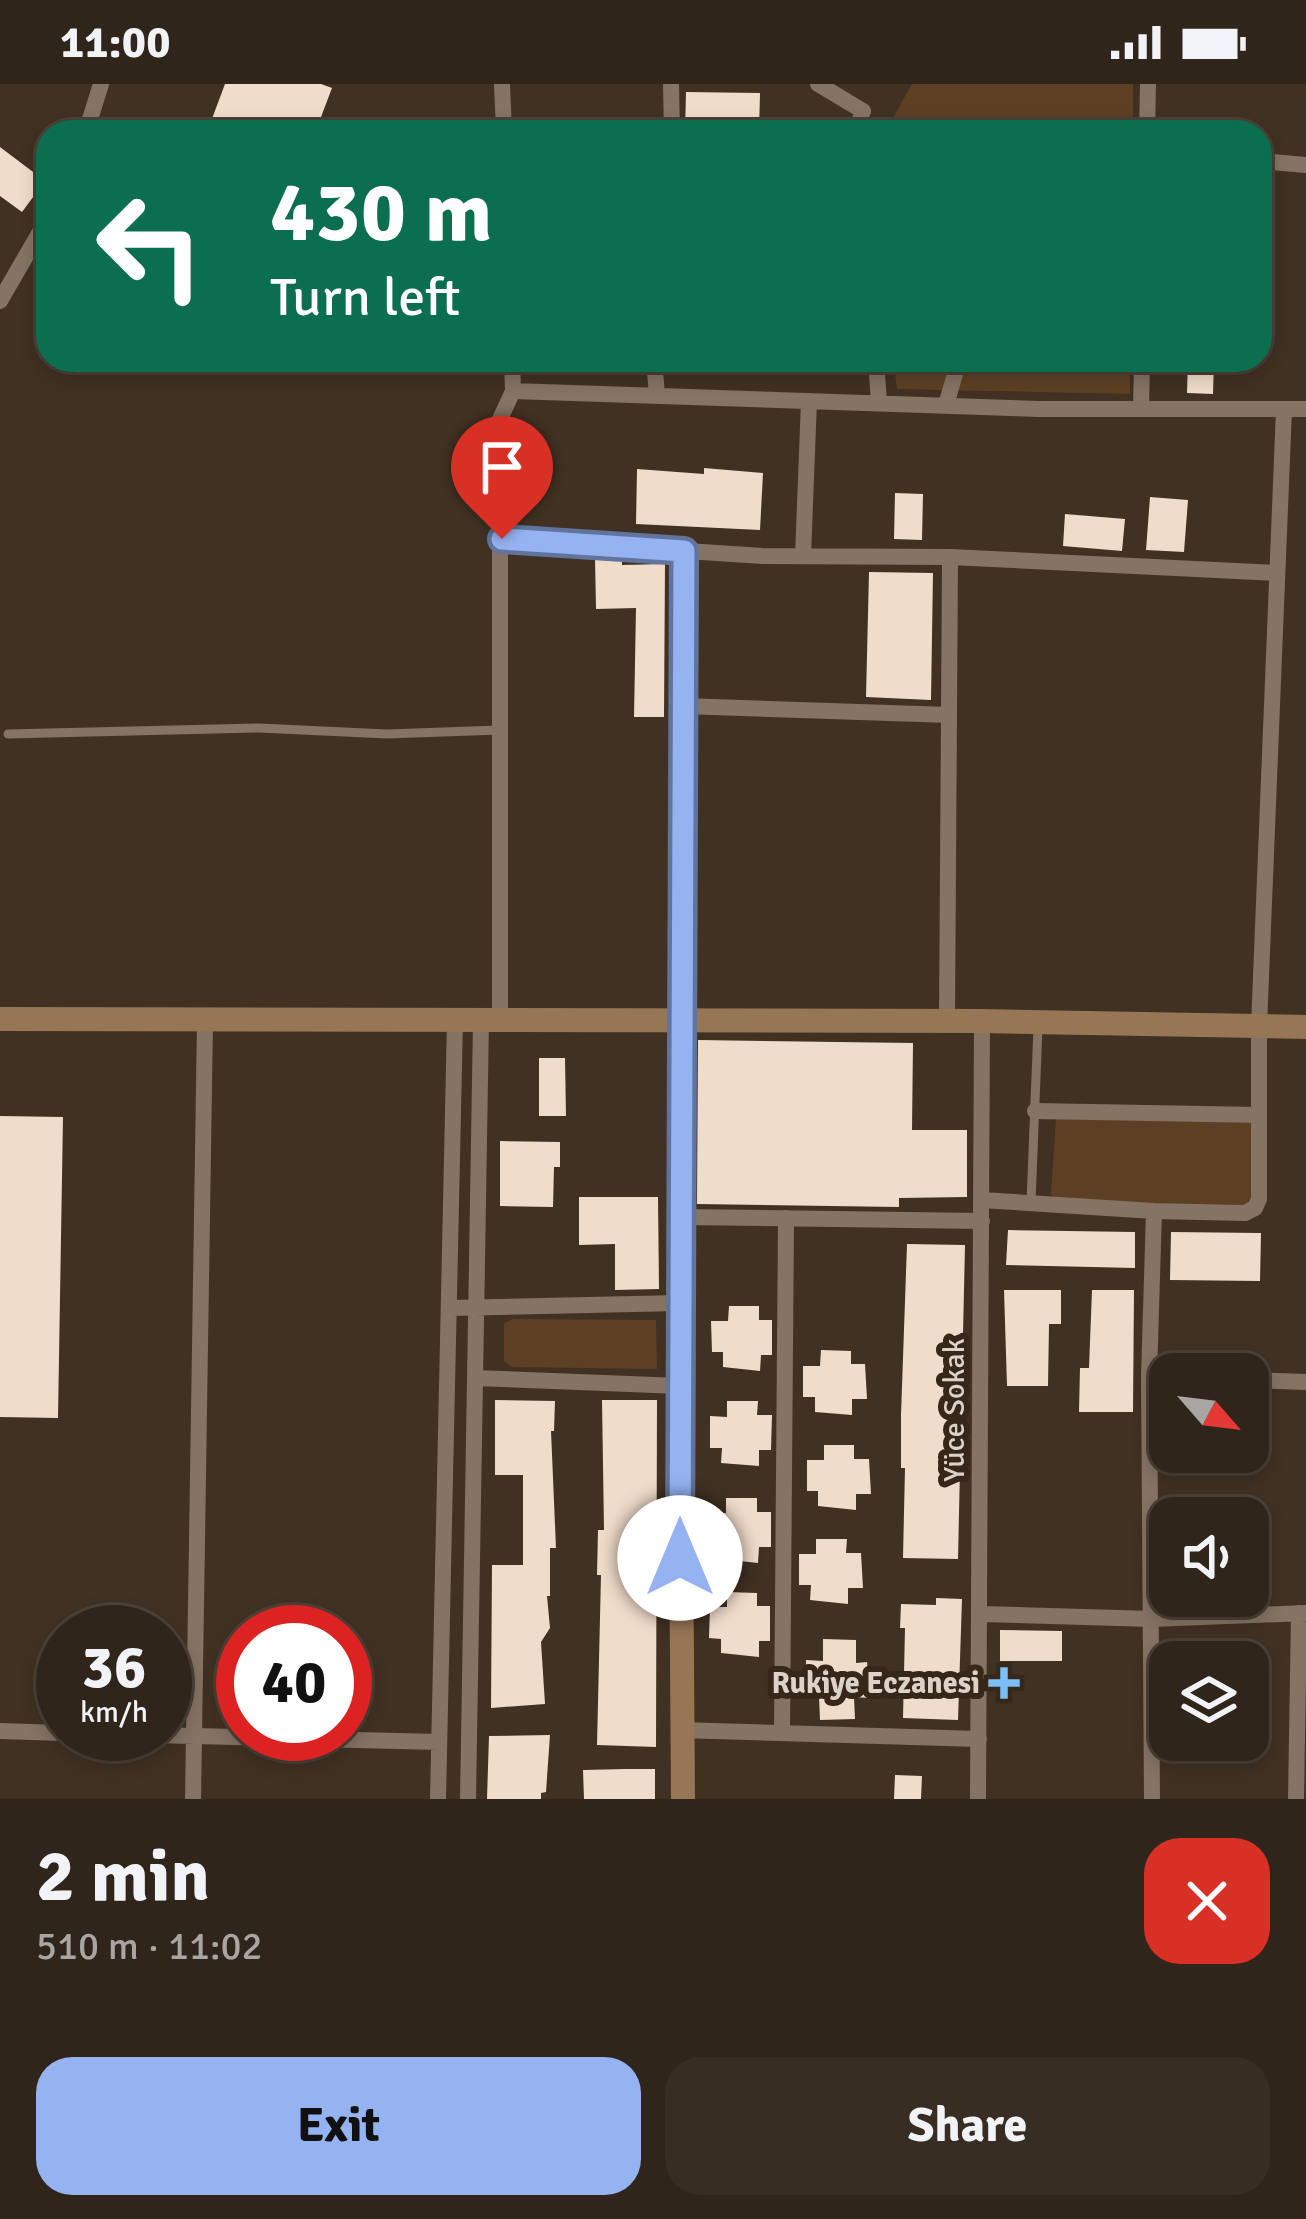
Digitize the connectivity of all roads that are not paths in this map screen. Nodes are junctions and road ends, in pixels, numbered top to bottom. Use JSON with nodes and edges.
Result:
{"nodes":[{"id":1,"x":101,"y":84,"type":"edge"},
{"id":2,"x":502,"y":84,"type":"edge"},
{"id":3,"x":671,"y":84,"type":"edge"},
{"id":4,"x":818,"y":84,"type":"edge"},
{"id":5,"x":1148,"y":84,"type":"edge"},
{"id":6,"x":90,"y":120,"type":"edge"},
{"id":7,"x":504,"y":120,"type":"edge"},
{"id":8,"x":672,"y":120,"type":"edge"},
{"id":9,"x":860,"y":120,"type":"edge"},
{"id":10,"x":1147,"y":120,"type":"edge"},
{"id":11,"x":1272,"y":162,"type":"edge"},
{"id":12,"x":1306,"y":165,"type":"edge"},
{"id":13,"x":36,"y":239,"type":"edge"},
{"id":14,"x":0,"y":301,"type":"edge"},
{"id":15,"x":512,"y":372,"type":"edge"},
{"id":16,"x":655,"y":372,"type":"edge"},
{"id":17,"x":877,"y":372,"type":"edge"},
{"id":18,"x":956,"y":372,"type":"edge"},
{"id":19,"x":1142,"y":372,"type":"edge"},
{"id":20,"x":513,"y":391,"type":"junction"},
{"id":21,"x":657,"y":395,"type":"junction"},
{"id":22,"x":809,"y":401,"type":"junction"},
{"id":23,"x":879,"y":403,"type":"junction"},
{"id":24,"x":946,"y":406,"type":"junction"},
{"id":25,"x":1142,"y":409,"type":"junction"},
{"id":26,"x":1284,"y":410,"type":"junction"},
{"id":27,"x":1306,"y":410,"type":"edge"},
{"id":28,"x":502,"y":539,"type":"junction"},
{"id":29,"x":684,"y":551,"type":"junction"},
{"id":30,"x":803,"y":556,"type":"junction"},
{"id":31,"x":950,"y":557,"type":"junction"},
{"id":32,"x":1277,"y":574,"type":"junction"},
{"id":33,"x":683,"y":706,"type":"junction"},
{"id":34,"x":949,"y":716,"type":"junction"},
{"id":35,"x":501,"y":730,"type":"junction"},
{"id":36,"x":8,"y":734,"type":"dead end"},
{"id":37,"x":0,"y":1019,"type":"edge"},
{"id":38,"x":455,"y":1020,"type":"junction"},
{"id":39,"x":490,"y":1021,"type":"junction"},
{"id":40,"x":947,"y":1021,"type":"junction"},
{"id":41,"x":982,"y":1021,"type":"junction"},
{"id":42,"x":205,"y":1022,"type":"junction"},
{"id":43,"x":682,"y":1022,"type":"junction"},
{"id":44,"x":1038,"y":1022,"type":"junction"},
{"id":45,"x":1259,"y":1026,"type":"junction"},
{"id":46,"x":1306,"y":1027,"type":"edge"},
{"id":47,"x":1035,"y":1111,"type":"junction"},
{"id":48,"x":1259,"y":1115,"type":"junction"},
{"id":49,"x":982,"y":1200,"type":"junction"},
{"id":50,"x":1031,"y":1203,"type":"junction"},
{"id":51,"x":1154,"y":1211,"type":"junction"},
{"id":52,"x":680,"y":1217,"type":"junction"},
{"id":53,"x":786,"y":1219,"type":"junction"},
{"id":54,"x":982,"y":1221,"type":"junction"},
{"id":55,"x":680,"y":1303,"type":"junction"},
{"id":56,"x":450,"y":1307,"type":"junction"},
{"id":57,"x":476,"y":1307,"type":"junction"},
{"id":58,"x":1150,"y":1353,"type":"edge"},
{"id":59,"x":475,"y":1378,"type":"junction"},
{"id":60,"x":1269,"y":1381,"type":"edge"},
{"id":61,"x":1306,"y":1382,"type":"edge"},
{"id":62,"x":680,"y":1386,"type":"junction"},
{"id":63,"x":1150,"y":1473,"type":"edge"},
{"id":64,"x":1303,"y":1613,"type":"edge"},
{"id":65,"x":981,"y":1614,"type":"junction"},
{"id":66,"x":1152,"y":1618,"type":"junction"},
{"id":67,"x":680,"y":1730,"type":"junction"},
{"id":68,"x":0,"y":1731,"type":"edge"},
{"id":69,"x":36,"y":1732,"type":"edge"},
{"id":70,"x":782,"y":1733,"type":"junction"},
{"id":71,"x":194,"y":1736,"type":"junction"},
{"id":72,"x":979,"y":1739,"type":"junction"},
{"id":73,"x":439,"y":1742,"type":"junction"},
{"id":74,"x":193,"y":1799,"type":"edge"},
{"id":75,"x":439,"y":1799,"type":"edge"},
{"id":76,"x":468,"y":1799,"type":"edge"},
{"id":77,"x":683,"y":1799,"type":"edge"},
{"id":78,"x":978,"y":1799,"type":"edge"},
{"id":79,"x":1152,"y":1799,"type":"edge"},
{"id":80,"x":1296,"y":1799,"type":"edge"}],
"edges":[{"from":1,"to":6,"type":"street"},
{"from":2,"to":7,"type":"street"},
{"from":3,"to":8,"type":"street"},
{"from":4,"to":9,"type":"street"},
{"from":5,"to":10,"type":"street"},
{"from":11,"to":12,"type":"street"},
{"from":13,"to":14,"type":"street"},
{"from":15,"to":20,"type":"street"},
{"from":16,"to":21,"type":"street"},
{"from":17,"to":23,"type":"street"},
{"from":18,"to":24,"type":"street"},
{"from":19,"to":25,"type":"street"},
{"from":20,"to":21,"type":"street"},
{"from":20,"to":28,"type":"street"},
{"from":21,"to":22,"type":"street"},
{"from":22,"to":23,"type":"street"},
{"from":22,"to":30,"type":"street"},
{"from":23,"to":24,"type":"street"},
{"from":24,"to":25,"type":"street"},
{"from":25,"to":26,"type":"street"},
{"from":26,"to":27,"type":"street"},
{"from":26,"to":32,"type":"street"},
{"from":28,"to":29,"type":"street"},
{"from":28,"to":35,"type":"street"},
{"from":29,"to":30,"type":"street"},
{"from":29,"to":33,"type":"street"},
{"from":30,"to":31,"type":"street"},
{"from":31,"to":32,"type":"street"},
{"from":31,"to":34,"type":"street"},
{"from":32,"to":45,"type":"street"},
{"from":33,"to":34,"type":"street"},
{"from":33,"to":43,"type":"street"},
{"from":34,"to":40,"type":"street"},
{"from":35,"to":36,"type":"lane"},
{"from":35,"to":39,"type":"street"},
{"from":37,"to":42,"type":"street"},
{"from":38,"to":39,"type":"street"},
{"from":38,"to":42,"type":"street"},
{"from":38,"to":56,"type":"street"},
{"from":39,"to":43,"type":"street"},
{"from":39,"to":57,"type":"street"},
{"from":40,"to":41,"type":"street"},
{"from":40,"to":43,"type":"street"},
{"from":41,"to":44,"type":"street"},
{"from":41,"to":49,"type":"street","name":"Yüce Sokak"},
{"from":42,"to":71,"type":"street"},
{"from":43,"to":52,"type":"street"},
{"from":44,"to":45,"type":"street"},
{"from":44,"to":47,"type":"lane"},
{"from":45,"to":46,"type":"street"},
{"from":45,"to":48,"type":"street"},
{"from":47,"to":48,"type":"street"},
{"from":47,"to":50,"type":"lane"},
{"from":48,"to":51,"type":"street"},
{"from":49,"to":50,"type":"street"},
{"from":49,"to":54,"type":"street","name":"Yüce Sokak"},
{"from":50,"to":51,"type":"street"},
{"from":51,"to":58,"type":"street"},
{"from":52,"to":53,"type":"street"},
{"from":52,"to":55,"type":"street"},
{"from":53,"to":54,"type":"street"},
{"from":53,"to":70,"type":"street"},
{"from":54,"to":65,"type":"street","name":"Yüce Sokak"},
{"from":55,"to":57,"type":"street"},
{"from":55,"to":62,"type":"street"},
{"from":56,"to":57,"type":"street"},
{"from":56,"to":73,"type":"street"},
{"from":57,"to":59,"type":"street"},
{"from":59,"to":62,"type":"street"},
{"from":59,"to":76,"type":"street"},
{"from":60,"to":61,"type":"street"},
{"from":62,"to":67,"type":"street"},
{"from":63,"to":66,"type":"street"},
{"from":64,"to":66,"type":"street"},
{"from":64,"to":80,"type":"street"},
{"from":65,"to":66,"type":"street"},
{"from":65,"to":72,"type":"street","name":"Yüce Sokak"},
{"from":66,"to":79,"type":"street"},
{"from":67,"to":70,"type":"street"},
{"from":67,"to":77,"type":"street"},
{"from":68,"to":69,"type":"street"},
{"from":70,"to":72,"type":"street"},
{"from":71,"to":73,"type":"street"},
{"from":71,"to":74,"type":"street"},
{"from":72,"to":78,"type":"street","name":"Yüce Sokak"},
{"from":73,"to":75,"type":"street"}]}
